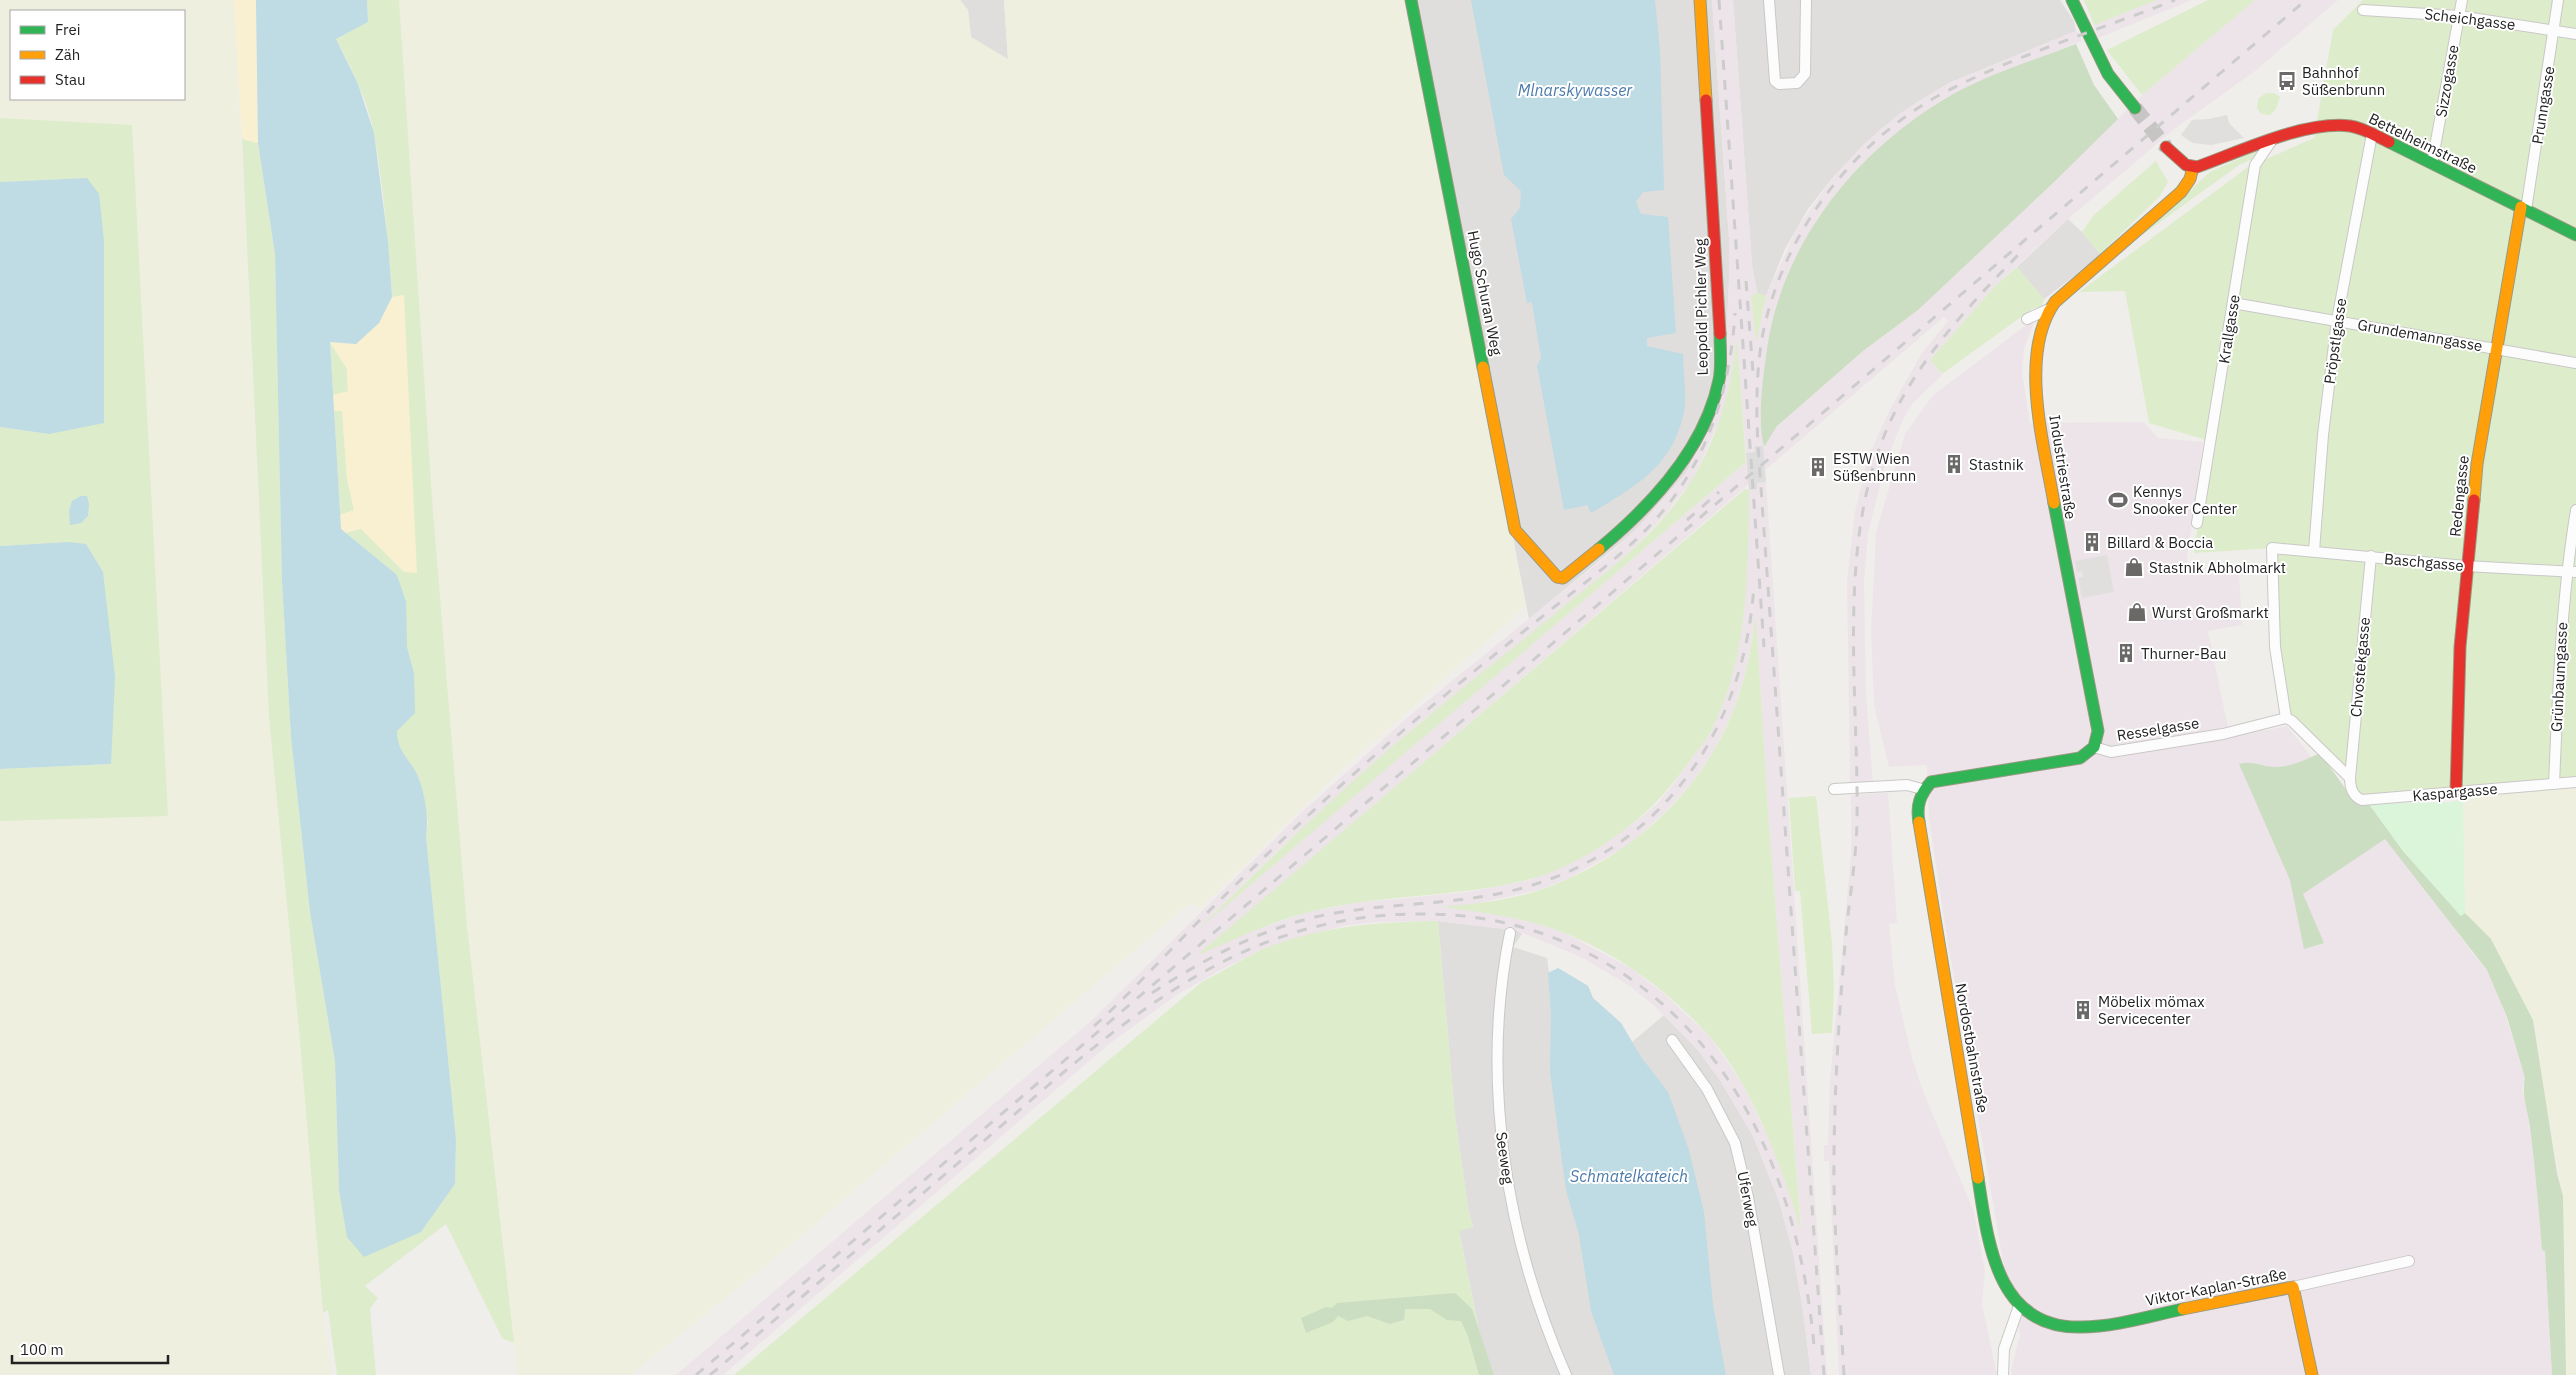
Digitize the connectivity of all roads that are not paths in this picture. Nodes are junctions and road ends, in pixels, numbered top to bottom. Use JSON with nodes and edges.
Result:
{"nodes":[{"id":1,"x":1411,"y":0,"type":"edge"},
{"id":2,"x":1700,"y":0,"type":"edge"},
{"id":3,"x":1769,"y":0,"type":"edge"},
{"id":4,"x":1806,"y":0,"type":"edge"},
{"id":5,"x":2072,"y":0,"type":"edge"},
{"id":6,"x":2462,"y":0,"type":"edge"},
{"id":7,"x":2558,"y":0,"type":"edge"},
{"id":8,"x":2363,"y":10,"type":"dead end"},
{"id":9,"x":2459,"y":16,"type":"junction"},
{"id":10,"x":2554,"y":30,"type":"junction"},
{"id":11,"x":2576,"y":34,"type":"edge"},
{"id":12,"x":2135,"y":108,"type":"tunnel mouth"},
{"id":13,"x":2372,"y":134,"type":"junction"},
{"id":14,"x":2272,"y":140,"type":"junction"},
{"id":15,"x":2166,"y":147,"type":"tunnel mouth"},
{"id":16,"x":2432,"y":163,"type":"junction"},
{"id":17,"x":2193,"y":168,"type":"junction"},
{"id":18,"x":2524,"y":209,"type":"junction"},
{"id":19,"x":2576,"y":235,"type":"edge"},
{"id":20,"x":2233,"y":303,"type":"junction"},
{"id":21,"x":2050,"y":309,"type":"junction"},
{"id":22,"x":2027,"y":319,"type":"dead end"},
{"id":23,"x":2337,"y":320,"type":"junction"},
{"id":24,"x":2495,"y":348,"type":"junction"},
{"id":25,"x":2576,"y":363,"type":"edge"},
{"id":26,"x":2576,"y":510,"type":"edge"},
{"id":27,"x":2197,"y":523,"type":"dead end"},
{"id":28,"x":2314,"y":551,"type":"junction"},
{"id":29,"x":2370,"y":556,"type":"junction"},
{"id":30,"x":2466,"y":566,"type":"junction"},
{"id":31,"x":2571,"y":572,"type":"edge"},
{"id":32,"x":1557,"y":577,"type":"joint"},
{"id":33,"x":2286,"y":718,"type":"junction"},
{"id":34,"x":2094,"y":747,"type":"junction"},
{"id":35,"x":2350,"y":778,"type":"junction"},
{"id":36,"x":2576,"y":782,"type":"edge"},
{"id":37,"x":2554,"y":784,"type":"junction"},
{"id":38,"x":1922,"y":789,"type":"junction"},
{"id":39,"x":1834,"y":790,"type":"dead end"},
{"id":40,"x":2456,"y":792,"type":"junction"},
{"id":41,"x":1510,"y":933,"type":"dead end"},
{"id":42,"x":1672,"y":1040,"type":"dead end"},
{"id":43,"x":2409,"y":1261,"type":"dead end"},
{"id":44,"x":2293,"y":1287,"type":"junction"},
{"id":45,"x":2019,"y":1306,"type":"junction"},
{"id":46,"x":2030,"y":1313,"type":"joint"},
{"id":47,"x":1566,"y":1375,"type":"edge"},
{"id":48,"x":1778,"y":1375,"type":"edge"},
{"id":49,"x":2003,"y":1375,"type":"edge"},
{"id":50,"x":2312,"y":1375,"type":"edge"}],
"edges":[{"from":1,"to":32,"type":"street","name":"Hugo Schuran Weg"},
{"from":2,"to":32,"type":"street","name":"Leopold Pichler Weg"},
{"from":3,"to":4,"type":"street"},
{"from":5,"to":12,"type":"street"},
{"from":6,"to":9,"type":"street","name":"Sizzogasse"},
{"from":7,"to":10,"type":"street","name":"Prunngasse"},
{"from":8,"to":9,"type":"street","name":"Scheichgasse"},
{"from":9,"to":10,"type":"street","name":"Scheichgasse"},
{"from":9,"to":16,"type":"street","name":"Sizzogasse"},
{"from":10,"to":11,"type":"street","name":"Scheichgasse"},
{"from":10,"to":18,"type":"street","name":"Prunngasse"},
{"from":13,"to":14,"type":"street","name":"Bettelheimstraße"},
{"from":13,"to":16,"type":"street","name":"Bettelheimstraße"},
{"from":13,"to":23,"type":"street","name":"Pröpstlgasse"},
{"from":14,"to":17,"type":"street","name":"Bettelheimstraße"},
{"from":14,"to":20,"type":"street","name":"Krallgasse"},
{"from":15,"to":17,"type":"street"},
{"from":16,"to":18,"type":"street","name":"Bettelheimstraße"},
{"from":17,"to":21,"type":"street"},
{"from":18,"to":19,"type":"street","name":"Bettelheimstraße"},
{"from":18,"to":24,"type":"street","name":"Redengasse"},
{"from":20,"to":23,"type":"street","name":"Grundemanngasse"},
{"from":20,"to":27,"type":"street","name":"Krallgasse"},
{"from":21,"to":22,"type":"street"},
{"from":21,"to":34,"type":"street","name":"Industriestraße"},
{"from":23,"to":24,"type":"street","name":"Grundemanngasse"},
{"from":23,"to":28,"type":"street","name":"Pröpstlgasse"},
{"from":24,"to":25,"type":"street","name":"Grundemanngasse"},
{"from":24,"to":30,"type":"street","name":"Redengasse"},
{"from":26,"to":31,"type":"street","name":"Grünbaumgasse"},
{"from":28,"to":29,"type":"street","name":"Baschgasse"},
{"from":28,"to":33,"type":"street","name":"Baschgasse"},
{"from":29,"to":30,"type":"street","name":"Baschgasse"},
{"from":29,"to":35,"type":"street","name":"Chvostekgasse"},
{"from":30,"to":31,"type":"street","name":"Baschgasse"},
{"from":30,"to":40,"type":"street","name":"Redengasse"},
{"from":31,"to":37,"type":"street","name":"Grünbaumgasse"},
{"from":33,"to":34,"type":"street","name":"Resselgasse"},
{"from":33,"to":35,"type":"street","name":"Kaspargasse"},
{"from":34,"to":38,"type":"street"},
{"from":35,"to":40,"type":"street","name":"Kaspargasse"},
{"from":36,"to":37,"type":"street","name":"Kaspargasse"},
{"from":37,"to":40,"type":"street","name":"Kaspargasse"},
{"from":38,"to":39,"type":"street"},
{"from":38,"to":45,"type":"street","name":"Nordostbahnstraße"},
{"from":41,"to":47,"type":"street","name":"Seeweg"},
{"from":42,"to":48,"type":"street","name":"Uferweg"},
{"from":43,"to":44,"type":"street","name":"Viktor-Kaplan-Straße"},
{"from":44,"to":46,"type":"street","name":"Viktor-Kaplan-Straße"},
{"from":44,"to":50,"type":"street"},
{"from":45,"to":46,"type":"street","name":"Nordostbahnstraße"},
{"from":45,"to":49,"type":"street"}]}
